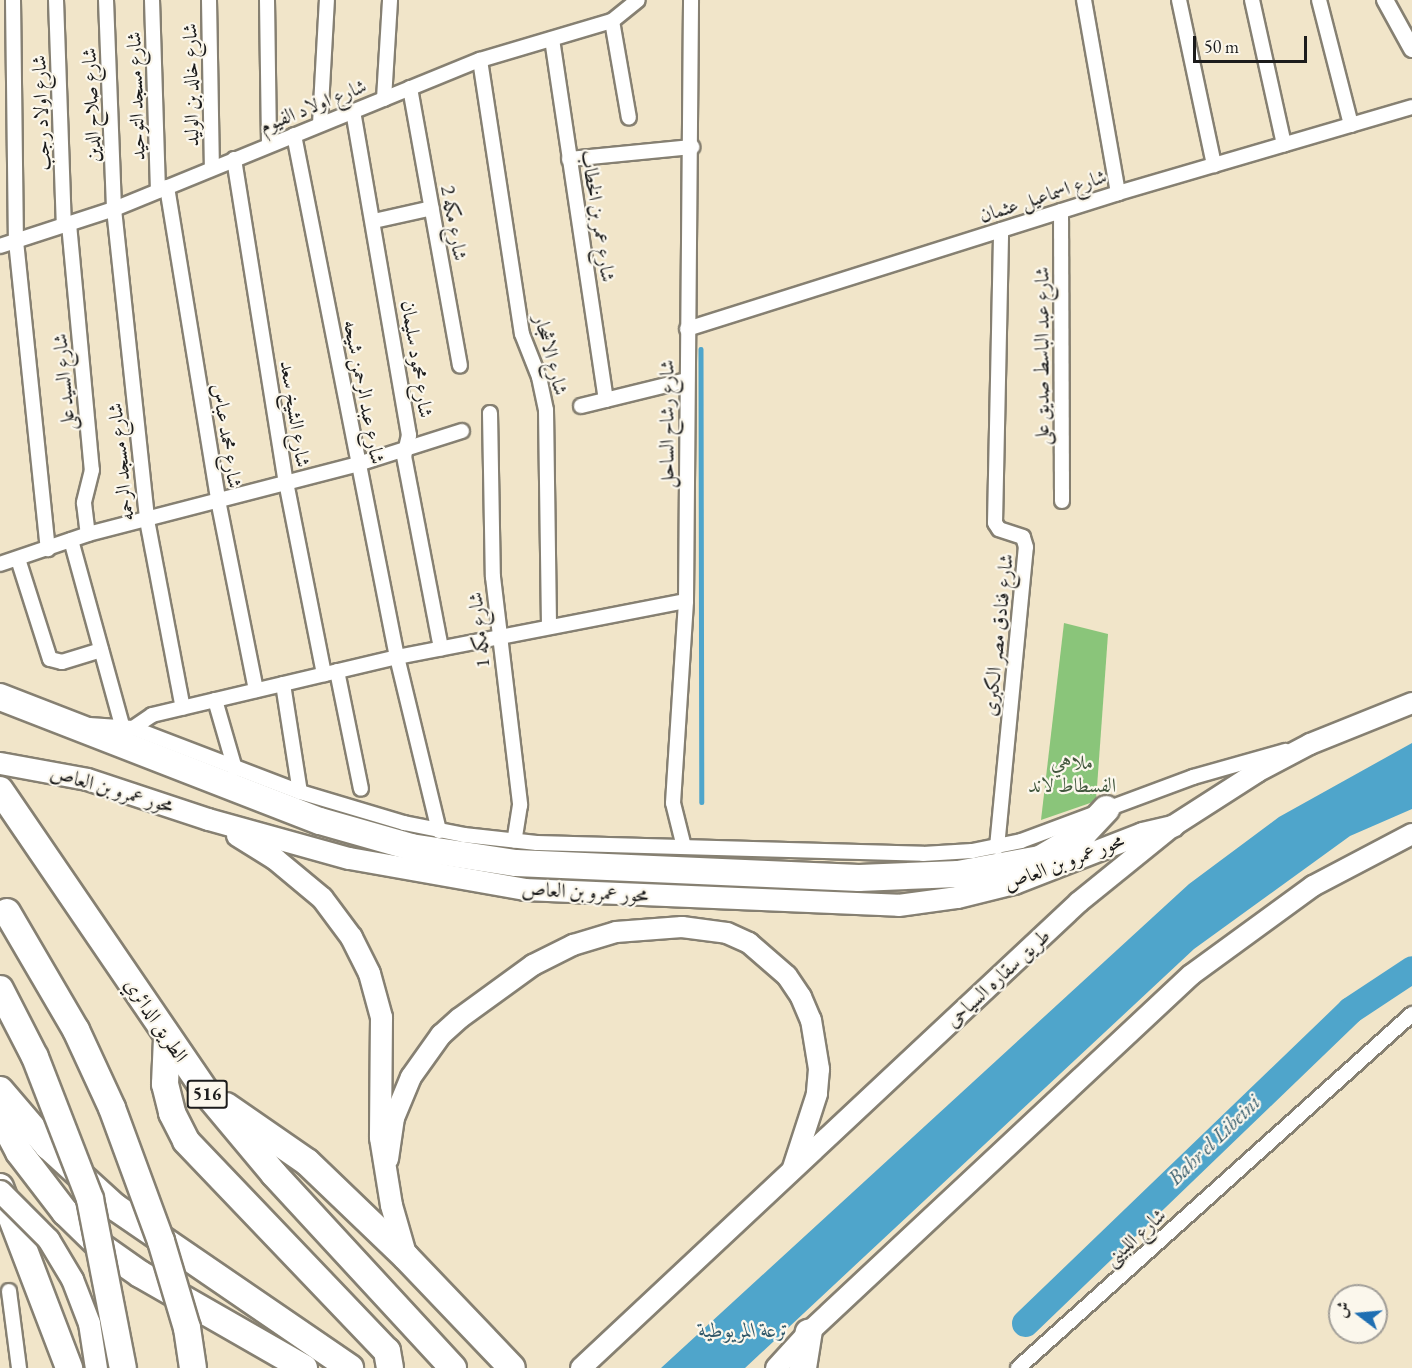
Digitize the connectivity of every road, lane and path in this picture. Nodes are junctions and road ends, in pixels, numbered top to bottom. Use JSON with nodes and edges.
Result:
{"nodes":[{"id":1,"x":13,"y":0,"type":"edge"},
{"id":2,"x":56,"y":0,"type":"edge"},
{"id":3,"x":106,"y":0,"type":"edge"},
{"id":4,"x":152,"y":0,"type":"edge"},
{"id":5,"x":209,"y":0,"type":"edge"},
{"id":6,"x":267,"y":0,"type":"edge"},
{"id":7,"x":327,"y":0,"type":"edge"},
{"id":8,"x":390,"y":0,"type":"edge"},
{"id":9,"x":639,"y":0,"type":"edge"},
{"id":10,"x":691,"y":0,"type":"edge"},
{"id":11,"x":1084,"y":0,"type":"edge"},
{"id":12,"x":1179,"y":0,"type":"edge"},
{"id":13,"x":1252,"y":0,"type":"edge"},
{"id":14,"x":1319,"y":0,"type":"edge"},
{"id":15,"x":1385,"y":0,"type":"edge"},
{"id":16,"x":612,"y":21,"type":"junction"},
{"id":17,"x":552,"y":39,"type":"junction"},
{"id":18,"x":1412,"y":48,"type":"edge"},
{"id":19,"x":480,"y":60,"type":"junction"},
{"id":20,"x":410,"y":88,"type":"junction"},
{"id":21,"x":384,"y":99,"type":"junction"},
{"id":22,"x":1412,"y":107,"type":"edge"},
{"id":23,"x":353,"y":111,"type":"junction"},
{"id":24,"x":629,"y":118,"type":"dead end"},
{"id":25,"x":320,"y":124,"type":"junction"},
{"id":26,"x":1351,"y":125,"type":"junction"},
{"id":27,"x":294,"y":135,"type":"junction"},
{"id":28,"x":1284,"y":144,"type":"junction"},
{"id":29,"x":269,"y":145,"type":"junction"},
{"id":30,"x":692,"y":147,"type":"junction"},
{"id":31,"x":234,"y":159,"type":"junction"},
{"id":32,"x":569,"y":159,"type":"junction"},
{"id":33,"x":1214,"y":165,"type":"junction"},
{"id":34,"x":212,"y":168,"type":"junction"},
{"id":35,"x":162,"y":189,"type":"junction"},
{"id":36,"x":1119,"y":193,"type":"junction"},
{"id":37,"x":432,"y":207,"type":"junction"},
{"id":38,"x":114,"y":209,"type":"junction"},
{"id":39,"x":1061,"y":211,"type":"junction"},
{"id":40,"x":374,"y":221,"type":"junction"},
{"id":41,"x":67,"y":225,"type":"junction"},
{"id":42,"x":1001,"y":230,"type":"junction"},
{"id":43,"x":16,"y":241,"type":"junction"},
{"id":44,"x":0,"y":246,"type":"edge"},
{"id":45,"x":687,"y":329,"type":"junction"},
{"id":46,"x":460,"y":366,"type":"dead end"},
{"id":47,"x":687,"y":380,"type":"junction"},
{"id":48,"x":606,"y":400,"type":"junction"},
{"id":49,"x":580,"y":406,"type":"dead end"},
{"id":50,"x":490,"y":413,"type":"dead end"},
{"id":51,"x":462,"y":431,"type":"dead end"},
{"id":52,"x":405,"y":449,"type":"junction"},
{"id":53,"x":358,"y":464,"type":"junction"},
{"id":54,"x":286,"y":482,"type":"junction"},
{"id":55,"x":218,"y":500,"type":"junction"},
{"id":56,"x":1062,"y":501,"type":"dead end"},
{"id":57,"x":147,"y":520,"type":"junction"},
{"id":58,"x":88,"y":534,"type":"junction"},
{"id":59,"x":71,"y":540,"type":"junction"},
{"id":60,"x":48,"y":549,"type":"junction"},
{"id":61,"x":18,"y":559,"type":"junction"},
{"id":62,"x":0,"y":564,"type":"edge"},
{"id":63,"x":686,"y":602,"type":"junction"},
{"id":64,"x":549,"y":627,"type":"junction"},
{"id":65,"x":499,"y":636,"type":"junction"},
{"id":66,"x":441,"y":648,"type":"junction"},
{"id":67,"x":100,"y":650,"type":"junction"},
{"id":68,"x":397,"y":657,"type":"junction"},
{"id":69,"x":331,"y":673,"type":"junction"},
{"id":70,"x":283,"y":684,"type":"junction"},
{"id":71,"x":256,"y":690,"type":"junction"},
{"id":72,"x":0,"y":697,"type":"edge"},
{"id":73,"x":215,"y":700,"type":"junction"},
{"id":74,"x":1412,"y":703,"type":"edge"},
{"id":75,"x":183,"y":708,"type":"junction"},
{"id":76,"x":127,"y":726,"type":"junction"},
{"id":77,"x":75,"y":727,"type":"junction"},
{"id":78,"x":1310,"y":744,"type":"junction"},
{"id":79,"x":0,"y":763,"type":"edge"},
{"id":80,"x":235,"y":769,"type":"junction"},
{"id":81,"x":361,"y":789,"type":"dead end"},
{"id":82,"x":0,"y":790,"type":"edge"},
{"id":83,"x":300,"y":792,"type":"junction"},
{"id":84,"x":1106,"y":809,"type":"junction"},
{"id":85,"x":208,"y":819,"type":"junction"},
{"id":86,"x":1173,"y":826,"type":"junction"},
{"id":87,"x":439,"y":831,"type":"junction"},
{"id":88,"x":1412,"y":834,"type":"edge"},
{"id":89,"x":514,"y":841,"type":"junction"},
{"id":90,"x":684,"y":847,"type":"junction"},
{"id":91,"x":997,"y":847,"type":"junction"},
{"id":92,"x":4,"y":907,"type":"edge"},
{"id":93,"x":0,"y":990,"type":"edge"},
{"id":94,"x":1412,"y":1014,"type":"edge"},
{"id":95,"x":167,"y":1038,"type":"junction"},
{"id":96,"x":0,"y":1090,"type":"edge"},
{"id":97,"x":208,"y":1095,"type":"junction"},
{"id":98,"x":0,"y":1116,"type":"edge"},
{"id":99,"x":792,"y":1172,"type":"junction"},
{"id":100,"x":388,"y":1182,"type":"junction"},
{"id":101,"x":0,"y":1189,"type":"edge"},
{"id":102,"x":406,"y":1257,"type":"junction"},
{"id":103,"x":9,"y":1291,"type":"dead end"},
{"id":104,"x":809,"y":1332,"type":"junction"},
{"id":105,"x":511,"y":1367,"type":"edge"},
{"id":106,"x":19,"y":1368,"type":"edge"},
{"id":107,"x":69,"y":1368,"type":"edge"},
{"id":108,"x":96,"y":1368,"type":"edge"},
{"id":109,"x":123,"y":1368,"type":"edge"},
{"id":110,"x":193,"y":1368,"type":"edge"},
{"id":111,"x":304,"y":1368,"type":"edge"},
{"id":112,"x":350,"y":1368,"type":"edge"},
{"id":113,"x":390,"y":1368,"type":"edge"},
{"id":114,"x":453,"y":1368,"type":"edge"},
{"id":115,"x":580,"y":1368,"type":"edge"},
{"id":116,"x":776,"y":1368,"type":"edge"},
{"id":117,"x":803,"y":1368,"type":"edge"},
{"id":118,"x":1018,"y":1368,"type":"edge"}],
"edges":[{"from":1,"to":43,"type":"street"},
{"from":2,"to":41,"type":"street","name":"شارع اولاد رجب"},
{"from":3,"to":38,"type":"street","name":"شارع صلاح الدين"},
{"from":4,"to":35,"type":"street","name":"شارع مسجد التوحيد"},
{"from":5,"to":34,"type":"street","name":"شارع خالد بن الوليد"},
{"from":6,"to":29,"type":"street"},
{"from":7,"to":25,"type":"street"},
{"from":8,"to":21,"type":"street"},
{"from":9,"to":16,"type":"street","name":"شارع اولاد الفيوم"},
{"from":10,"to":30,"type":"street","name":"شارع رشاح الساحل"},
{"from":11,"to":36,"type":"street"},
{"from":12,"to":33,"type":"street"},
{"from":13,"to":28,"type":"street"},
{"from":14,"to":26,"type":"street"},
{"from":15,"to":18,"type":"street"},
{"from":16,"to":17,"type":"street","name":"شارع اولاد الفيوم"},
{"from":16,"to":24,"type":"street"},
{"from":17,"to":19,"type":"street","name":"شارع اولاد الفيوم"},
{"from":17,"to":32,"type":"street","name":"شارع عمر بن الخطاب"},
{"from":19,"to":20,"type":"street","name":"شارع اولاد الفيوم"},
{"from":19,"to":64,"type":"street","name":"شارع الاشجار"},
{"from":20,"to":21,"type":"street","name":"شارع اولاد الفيوم"},
{"from":20,"to":37,"type":"street","name":"شارع مكه 2"},
{"from":21,"to":23,"type":"street","name":"شارع اولاد الفيوم"},
{"from":22,"to":26,"type":"street","name":"شارع اسماعيل عثمان"},
{"from":23,"to":25,"type":"street","name":"شارع اولاد الفيوم"},
{"from":23,"to":40,"type":"street","name":"شارع محمود سليمان"},
{"from":25,"to":27,"type":"street","name":"شارع اولاد الفيوم"},
{"from":26,"to":28,"type":"street","name":"شارع اسماعيل عثمان"},
{"from":27,"to":29,"type":"street","name":"شارع اولاد الفيوم"},
{"from":27,"to":53,"type":"street","name":"شارع عبد الرحمن شيحه"},
{"from":28,"to":33,"type":"street","name":"شارع اسماعيل عثمان"},
{"from":29,"to":31,"type":"street","name":"شارع اولاد الفيوم"},
{"from":30,"to":32,"type":"street"},
{"from":30,"to":45,"type":"street","name":"شارع رشاح الساحل"},
{"from":31,"to":34,"type":"street","name":"شارع اولاد الفيوم"},
{"from":31,"to":54,"type":"street","name":"شارع الشيخ سعد"},
{"from":32,"to":48,"type":"street","name":"شارع عمر بن الخطاب"},
{"from":33,"to":36,"type":"street","name":"شارع اسماعيل عثمان"},
{"from":34,"to":35,"type":"street","name":"شارع اولاد الفيوم"},
{"from":35,"to":38,"type":"street","name":"شارع اولاد الفيوم"},
{"from":35,"to":55,"type":"street","name":"شارع محمد عباس"},
{"from":36,"to":39,"type":"street","name":"شارع اسماعيل عثمان"},
{"from":37,"to":40,"type":"street"},
{"from":37,"to":46,"type":"street","name":"شارع مكه 2"},
{"from":38,"to":41,"type":"street","name":"شارع اولاد الفيوم"},
{"from":38,"to":57,"type":"street","name":"شارع مسجد الرحمه"},
{"from":39,"to":42,"type":"street","name":"شارع اسماعيل عثمان"},
{"from":39,"to":56,"type":"street","name":"شارع عبد الباسط صديق على"},
{"from":40,"to":52,"type":"street","name":"شارع محمود سليمان"},
{"from":41,"to":43,"type":"street","name":"شارع اولاد الفيوم"},
{"from":41,"to":58,"type":"street","name":"شارع السيد على"},
{"from":42,"to":45,"type":"street","name":"شارع اسماعيل عثمان"},
{"from":42,"to":91,"type":"street","name":"شارع فنادق مصر الكبرى"},
{"from":43,"to":44,"type":"street","name":"شارع اولاد الفيوم"},
{"from":43,"to":60,"type":"street"},
{"from":45,"to":47,"type":"street","name":"شارع رشاح الساحل"},
{"from":47,"to":48,"type":"street"},
{"from":47,"to":63,"type":"street","name":"شارع رشاح الساحل"},
{"from":48,"to":49,"type":"street"},
{"from":50,"to":65,"type":"street","name":"شارع مكه 1"},
{"from":51,"to":52,"type":"street"},
{"from":52,"to":53,"type":"street"},
{"from":52,"to":66,"type":"street","name":"شارع محمود سليمان"},
{"from":53,"to":54,"type":"street"},
{"from":53,"to":68,"type":"street","name":"شارع عبد الرحمن شيحه"},
{"from":54,"to":55,"type":"street"},
{"from":54,"to":69,"type":"street","name":"شارع الشيخ سعد"},
{"from":55,"to":57,"type":"street"},
{"from":55,"to":71,"type":"street","name":"شارع محمد عباس"},
{"from":57,"to":58,"type":"street"},
{"from":57,"to":75,"type":"street","name":"شارع مسجد الرحمه"},
{"from":58,"to":59,"type":"street"},
{"from":59,"to":60,"type":"street"},
{"from":59,"to":67,"type":"street"},
{"from":60,"to":61,"type":"street"},
{"from":61,"to":62,"type":"street"},
{"from":61,"to":67,"type":"street"},
{"from":63,"to":64,"type":"street"},
{"from":63,"to":90,"type":"street","name":"شارع رشاح الساحل"},
{"from":64,"to":65,"type":"street"},
{"from":65,"to":66,"type":"street"},
{"from":65,"to":89,"type":"street","name":"شارع مكه 1"},
{"from":66,"to":68,"type":"street"},
{"from":67,"to":76,"type":"street"},
{"from":68,"to":69,"type":"street"},
{"from":68,"to":87,"type":"street"},
{"from":69,"to":70,"type":"street"},
{"from":69,"to":81,"type":"street"},
{"from":70,"to":71,"type":"street"},
{"from":70,"to":83,"type":"street"},
{"from":71,"to":73,"type":"street"},
{"from":72,"to":77,"type":"highway"},
{"from":73,"to":75,"type":"street"},
{"from":73,"to":80,"type":"street"},
{"from":74,"to":78,"type":"main road","name":"طريق سقاره السياحى"},
{"from":75,"to":76,"type":"street"},
{"from":76,"to":77,"type":"street"},
{"from":76,"to":80,"type":"street"},
{"from":77,"to":84,"type":"highway"},
{"from":78,"to":84,"type":"street"},
{"from":78,"to":86,"type":"main road","name":"طريق سقاره السياحى"},
{"from":79,"to":85,"type":"main road","name":"محور عمرو بن العاص"},
{"from":80,"to":83,"type":"street"},
{"from":82,"to":95,"type":"highway","name":"الطريق الدائري","number":"516"},
{"from":83,"to":87,"type":"street"},
{"from":84,"to":91,"type":"street"},
{"from":85,"to":86,"type":"main road","name":"محور عمرو بن العاص"},
{"from":85,"to":100,"type":"main road"},
{"from":86,"to":99,"type":"main road","name":"طريق سقاره السياحى"},
{"from":87,"to":89,"type":"street"},
{"from":88,"to":104,"type":"main road"},
{"from":89,"to":90,"type":"street"},
{"from":90,"to":91,"type":"street"},
{"from":92,"to":110,"type":"highway","bridge":true},
{"from":93,"to":109,"type":"highway","bridge":true},
{"from":94,"to":118,"type":"street","name":"شارع اللبينى"},
{"from":95,"to":97,"type":"highway","name":"الطريق الدائري","number":"516"},
{"from":95,"to":113,"type":"highway"},
{"from":96,"to":112,"type":"highway"},
{"from":97,"to":102,"type":"highway"},
{"from":97,"to":114,"type":"highway","name":"الطريق الدائري","number":"516"},
{"from":98,"to":111,"type":"highway"},
{"from":99,"to":100,"type":"main road"},
{"from":99,"to":115,"type":"main road","name":"طريق سقاره السياحى"},
{"from":100,"to":102,"type":"main road"},
{"from":101,"to":107,"type":"highway"},
{"from":101,"to":108,"type":"main road","bridge":true},
{"from":102,"to":105,"type":"highway"},
{"from":103,"to":106,"type":"street"},
{"from":104,"to":116,"type":"main road"},
{"from":104,"to":117,"type":"highway"}]}
